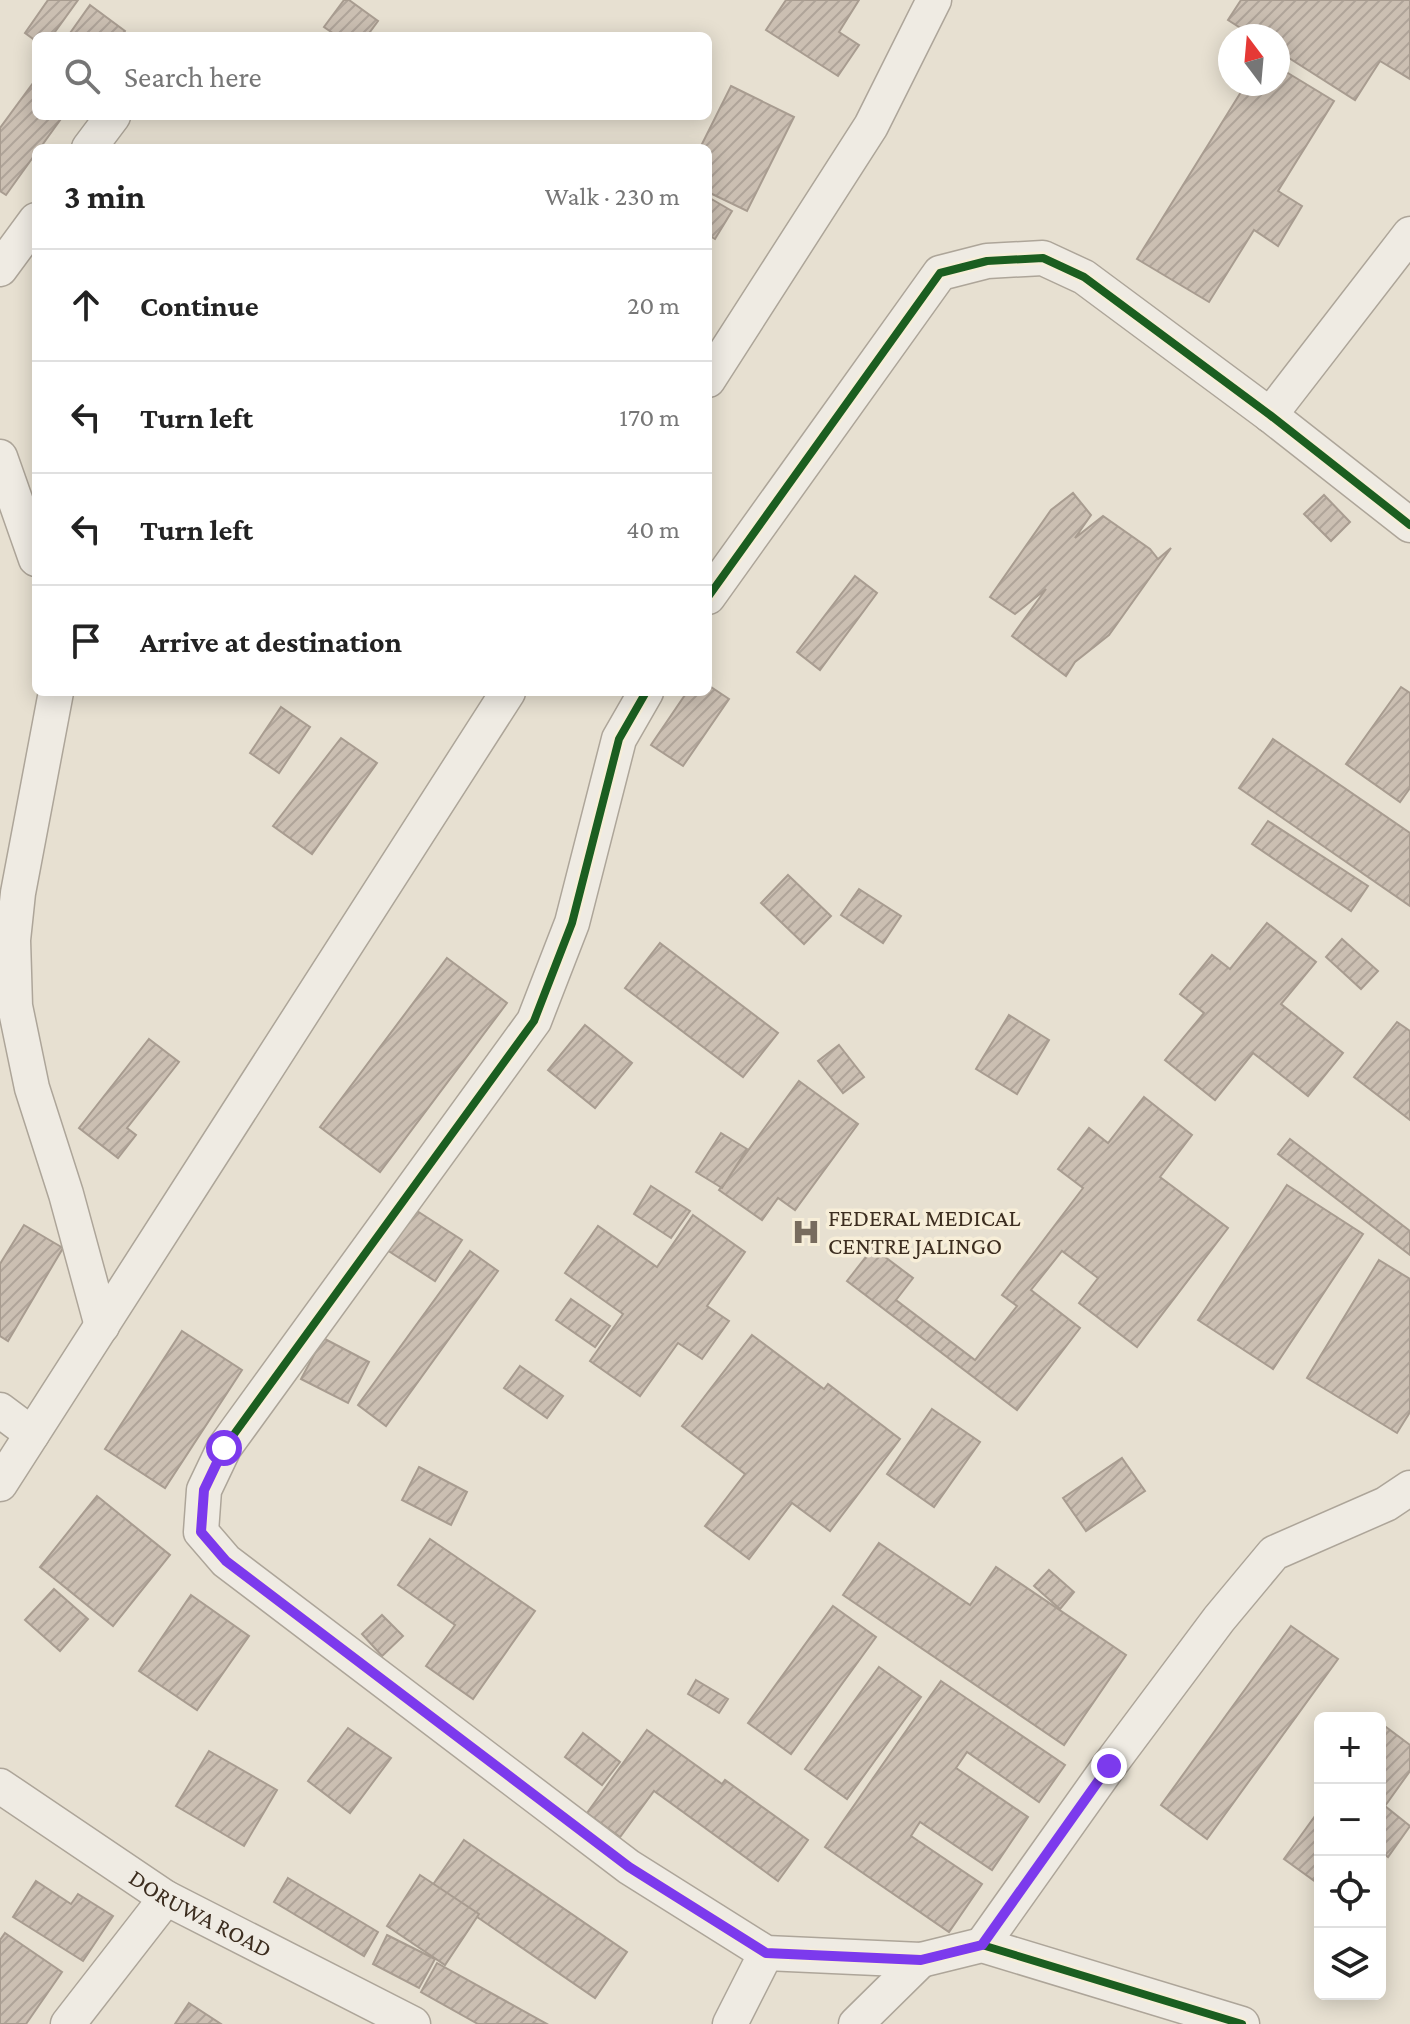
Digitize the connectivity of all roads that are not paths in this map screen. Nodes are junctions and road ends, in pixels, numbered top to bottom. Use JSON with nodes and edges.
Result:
{"nodes":[{"id":1,"x":934,"y":0,"type":"edge"},
{"id":2,"x":110,"y":120,"type":"edge"},
{"id":3,"x":92,"y":144,"type":"edge"},
{"id":4,"x":32,"y":225,"type":"edge"},
{"id":5,"x":1410,"y":234,"type":"edge"},
{"id":6,"x":0,"y":269,"type":"edge"},
{"id":7,"x":712,"y":374,"type":"edge"},
{"id":8,"x":1270,"y":415,"type":"junction"},
{"id":9,"x":0,"y":457,"type":"edge"},
{"id":10,"x":1410,"y":525,"type":"edge"},
{"id":11,"x":32,"y":548,"type":"edge"},
{"id":12,"x":712,"y":591,"type":"edge"},
{"id":13,"x":55,"y":696,"type":"edge"},
{"id":14,"x":505,"y":696,"type":"edge"},
{"id":15,"x":644,"y":696,"type":"edge"},
{"id":16,"x":102,"y":1326,"type":"junction"},
{"id":17,"x":0,"y":1410,"type":"edge"},
{"id":18,"x":32,"y":1434,"type":"junction"},
{"id":19,"x":0,"y":1484,"type":"edge"},
{"id":20,"x":1410,"y":1488,"type":"edge"},
{"id":21,"x":0,"y":1786,"type":"edge"},
{"id":22,"x":166,"y":1898,"type":"junction"},
{"id":23,"x":982,"y":1945,"type":"junction"},
{"id":24,"x":766,"y":1953,"type":"junction"},
{"id":25,"x":921,"y":1960,"type":"junction"},
{"id":26,"x":68,"y":2024,"type":"edge"},
{"id":27,"x":413,"y":2024,"type":"edge"},
{"id":28,"x":730,"y":2024,"type":"edge"},
{"id":29,"x":856,"y":2024,"type":"edge"},
{"id":30,"x":1242,"y":2024,"type":"edge"}],
"edges":[{"from":1,"to":7,"type":"street"},
{"from":2,"to":3,"type":"street"},
{"from":4,"to":6,"type":"street"},
{"from":5,"to":8,"type":"street"},
{"from":8,"to":10,"type":"street"},
{"from":8,"to":12,"type":"street"},
{"from":9,"to":11,"type":"street"},
{"from":13,"to":16,"type":"street"},
{"from":14,"to":16,"type":"street"},
{"from":15,"to":24,"type":"street"},
{"from":16,"to":18,"type":"street"},
{"from":17,"to":18,"type":"street"},
{"from":18,"to":19,"type":"street"},
{"from":20,"to":23,"type":"street"},
{"from":21,"to":22,"type":"street","name":"DORUWA ROAD"},
{"from":22,"to":26,"type":"street"},
{"from":22,"to":27,"type":"street","name":"DORUWA ROAD"},
{"from":23,"to":25,"type":"street"},
{"from":23,"to":30,"type":"street"},
{"from":24,"to":25,"type":"street"},
{"from":24,"to":28,"type":"street"},
{"from":25,"to":29,"type":"street"}]}
